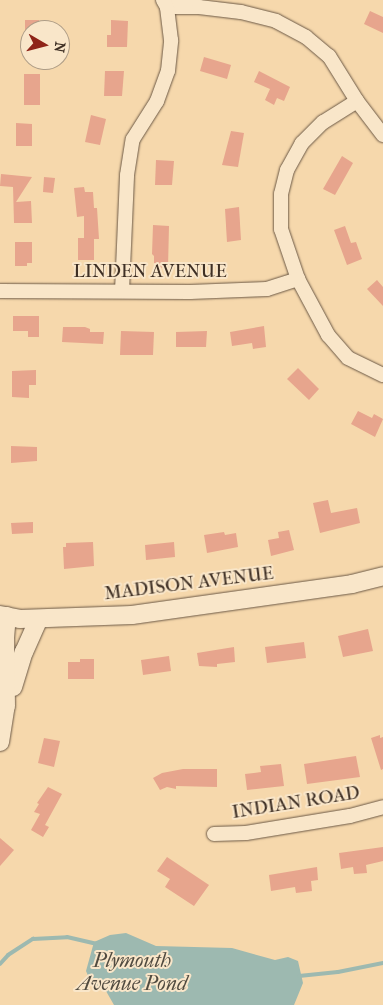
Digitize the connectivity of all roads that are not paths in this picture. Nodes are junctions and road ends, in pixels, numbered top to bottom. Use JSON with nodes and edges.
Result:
{"nodes":[{"id":1,"x":165,"y":4,"type":"edge"},
{"id":2,"x":357,"y":101,"type":"junction"},
{"id":3,"x":383,"y":135,"type":"edge"},
{"id":4,"x":298,"y":279,"type":"junction"},
{"id":5,"x":0,"y":291,"type":"edge"},
{"id":6,"x":122,"y":292,"type":"junction"},
{"id":7,"x":383,"y":375,"type":"edge"},
{"id":8,"x":383,"y":576,"type":"edge"},
{"id":9,"x":4,"y":616,"type":"edge"},
{"id":10,"x":39,"y":619,"type":"junction"},
{"id":11,"x":6,"y":706,"type":"junction"},
{"id":12,"x":0,"y":742,"type":"edge"},
{"id":13,"x":383,"y":807,"type":"edge"},
{"id":14,"x":214,"y":834,"type":"dead end"}],
"edges":[{"from":1,"to":2,"type":"street"},
{"from":1,"to":6,"type":"street"},
{"from":2,"to":3,"type":"street"},
{"from":2,"to":4,"type":"street"},
{"from":4,"to":6,"type":"street","name":"LINDEN AVENUE"},
{"from":4,"to":7,"type":"street"},
{"from":5,"to":6,"type":"street","name":"LINDEN AVENUE"},
{"from":8,"to":10,"type":"street","name":"MADISON AVENUE"},
{"from":9,"to":10,"type":"street","name":"MADISON AVENUE"},
{"from":9,"to":11,"type":"street"},
{"from":10,"to":11,"type":"street"},
{"from":11,"to":12,"type":"street"},
{"from":13,"to":14,"type":"street","name":"INDIAN ROAD"}]}
